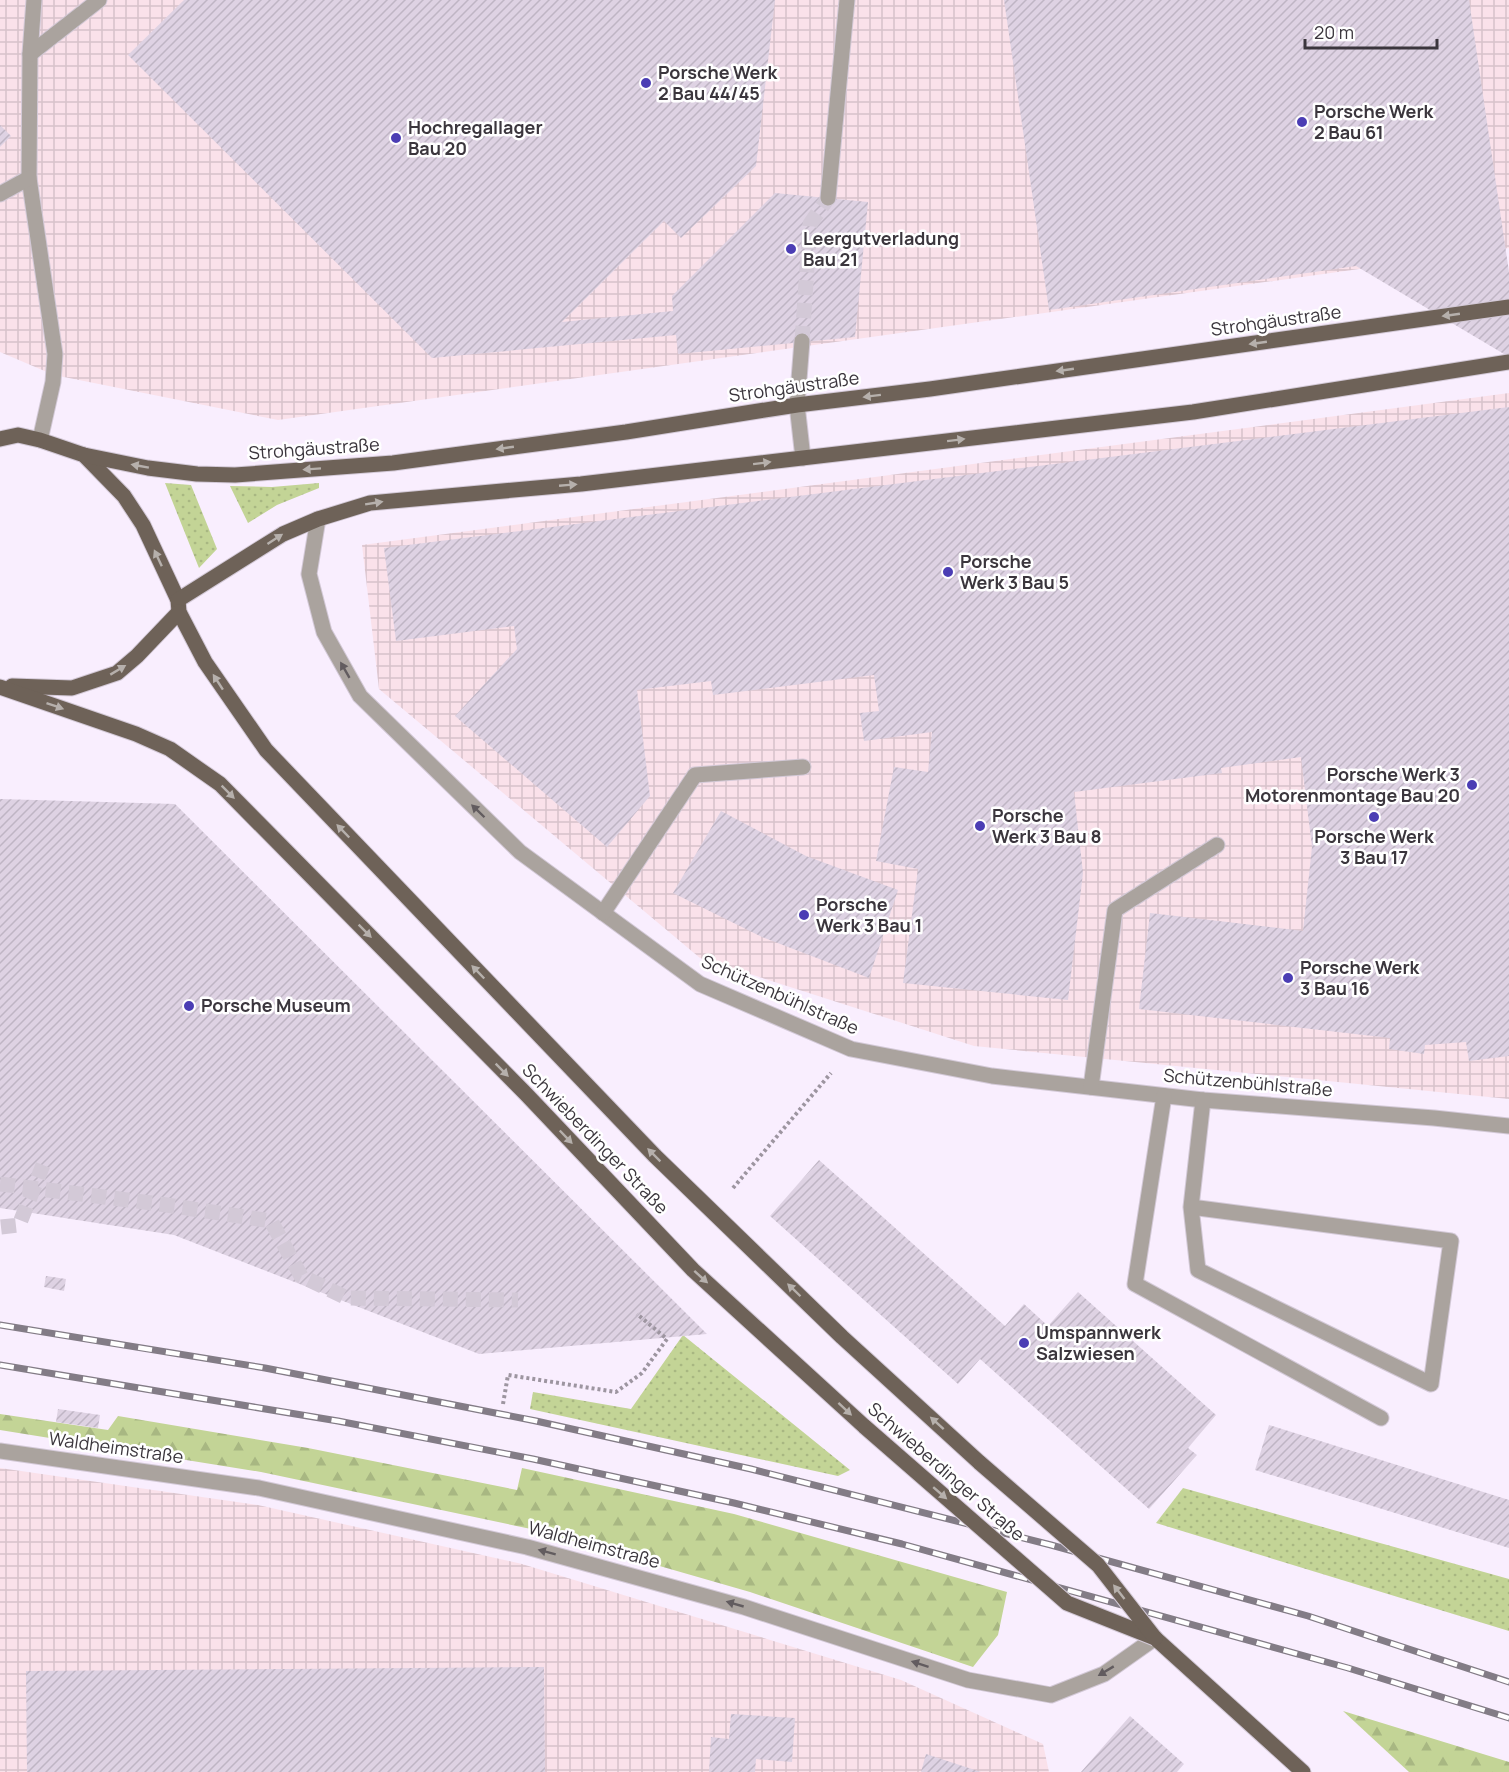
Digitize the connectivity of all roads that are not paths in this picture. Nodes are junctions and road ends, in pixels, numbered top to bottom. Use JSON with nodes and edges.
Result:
{"nodes":[{"id":1,"x":34,"y":0,"type":"edge"},
{"id":2,"x":99,"y":0,"type":"edge"},
{"id":3,"x":847,"y":0,"type":"edge"},
{"id":4,"x":30,"y":54,"type":"junction"},
{"id":5,"x":28,"y":178,"type":"junction"},
{"id":6,"x":0,"y":194,"type":"edge"},
{"id":7,"x":828,"y":198,"type":"tunnel mouth"},
{"id":8,"x":1509,"y":307,"type":"edge"},
{"id":9,"x":802,"y":341,"type":"tunnel mouth"},
{"id":10,"x":1509,"y":362,"type":"edge"},
{"id":11,"x":797,"y":405,"type":"junction"},
{"id":12,"x":0,"y":428,"type":"edge"},
{"id":13,"x":18,"y":435,"type":"junction"},
{"id":14,"x":0,"y":439,"type":"edge"},
{"id":15,"x":40,"y":440,"type":"junction"},
{"id":16,"x":84,"y":455,"type":"junction"},
{"id":17,"x":803,"y":458,"type":"junction"},
{"id":18,"x":318,"y":519,"type":"junction"},
{"id":19,"x":179,"y":606,"type":"junction"},
{"id":20,"x":0,"y":686,"type":"edge"},
{"id":21,"x":803,"y":767,"type":"dead end"},
{"id":22,"x":1217,"y":845,"type":"dead end"},
{"id":23,"x":603,"y":913,"type":"junction"},
{"id":24,"x":1090,"y":1087,"type":"junction"},
{"id":25,"x":1164,"y":1096,"type":"junction"},
{"id":26,"x":1203,"y":1100,"type":"junction"},
{"id":27,"x":1509,"y":1126,"type":"edge"},
{"id":28,"x":1191,"y":1208,"type":"junction"},
{"id":29,"x":1381,"y":1418,"type":"dead end"},
{"id":30,"x":0,"y":1451,"type":"edge"},
{"id":31,"x":1155,"y":1638,"type":"junction"},
{"id":32,"x":1303,"y":1772,"type":"edge"}],
"edges":[{"from":1,"to":4,"type":"street"},
{"from":2,"to":4,"type":"street"},
{"from":3,"to":7,"type":"street"},
{"from":4,"to":5,"type":"street"},
{"from":5,"to":6,"type":"street"},
{"from":5,"to":15,"type":"street"},
{"from":8,"to":11,"type":"main road","name":"Strohgäustraße","one_way":true},
{"from":9,"to":11,"type":"street"},
{"from":17,"to":10,"type":"main road","one_way":true},
{"from":11,"to":16,"type":"main road","name":"Strohgäustraße","one_way":true},
{"from":11,"to":17,"type":"street"},
{"from":12,"to":13,"type":"main road"},
{"from":13,"to":14,"type":"main road"},
{"from":13,"to":15,"type":"main road","name":"Strohgäustraße"},
{"from":15,"to":16,"type":"main road","name":"Strohgäustraße"},
{"from":19,"to":16,"type":"main road","name":"Schwieberdinger Straße","one_way":true},
{"from":18,"to":17,"type":"main road","one_way":true},
{"from":19,"to":18,"type":"main road","one_way":true},
{"from":23,"to":18,"type":"street","name":"Schützenbühlstraße","one_way":true},
{"from":20,"to":19,"type":"main road","one_way":true},
{"from":31,"to":19,"type":"main road","name":"Schwieberdinger Straße","one_way":true,"bridge":true},
{"from":20,"to":31,"type":"main road","name":"Schwieberdinger Straße","one_way":true,"bridge":true},
{"from":21,"to":23,"type":"street"},
{"from":22,"to":24,"type":"street"},
{"from":23,"to":24,"type":"street","name":"Schützenbühlstraße"},
{"from":24,"to":25,"type":"street","name":"Schützenbühlstraße"},
{"from":25,"to":26,"type":"street","name":"Schützenbühlstraße"},
{"from":25,"to":29,"type":"street"},
{"from":26,"to":27,"type":"street","name":"Schützenbühlstraße"},
{"from":26,"to":28,"type":"street"},
{"from":28,"to":28,"type":"street"},
{"from":31,"to":30,"type":"street","name":"Waldheimstraße","one_way":true},
{"from":31,"to":32,"type":"main road","name":"Schwieberdinger Straße"}]}
